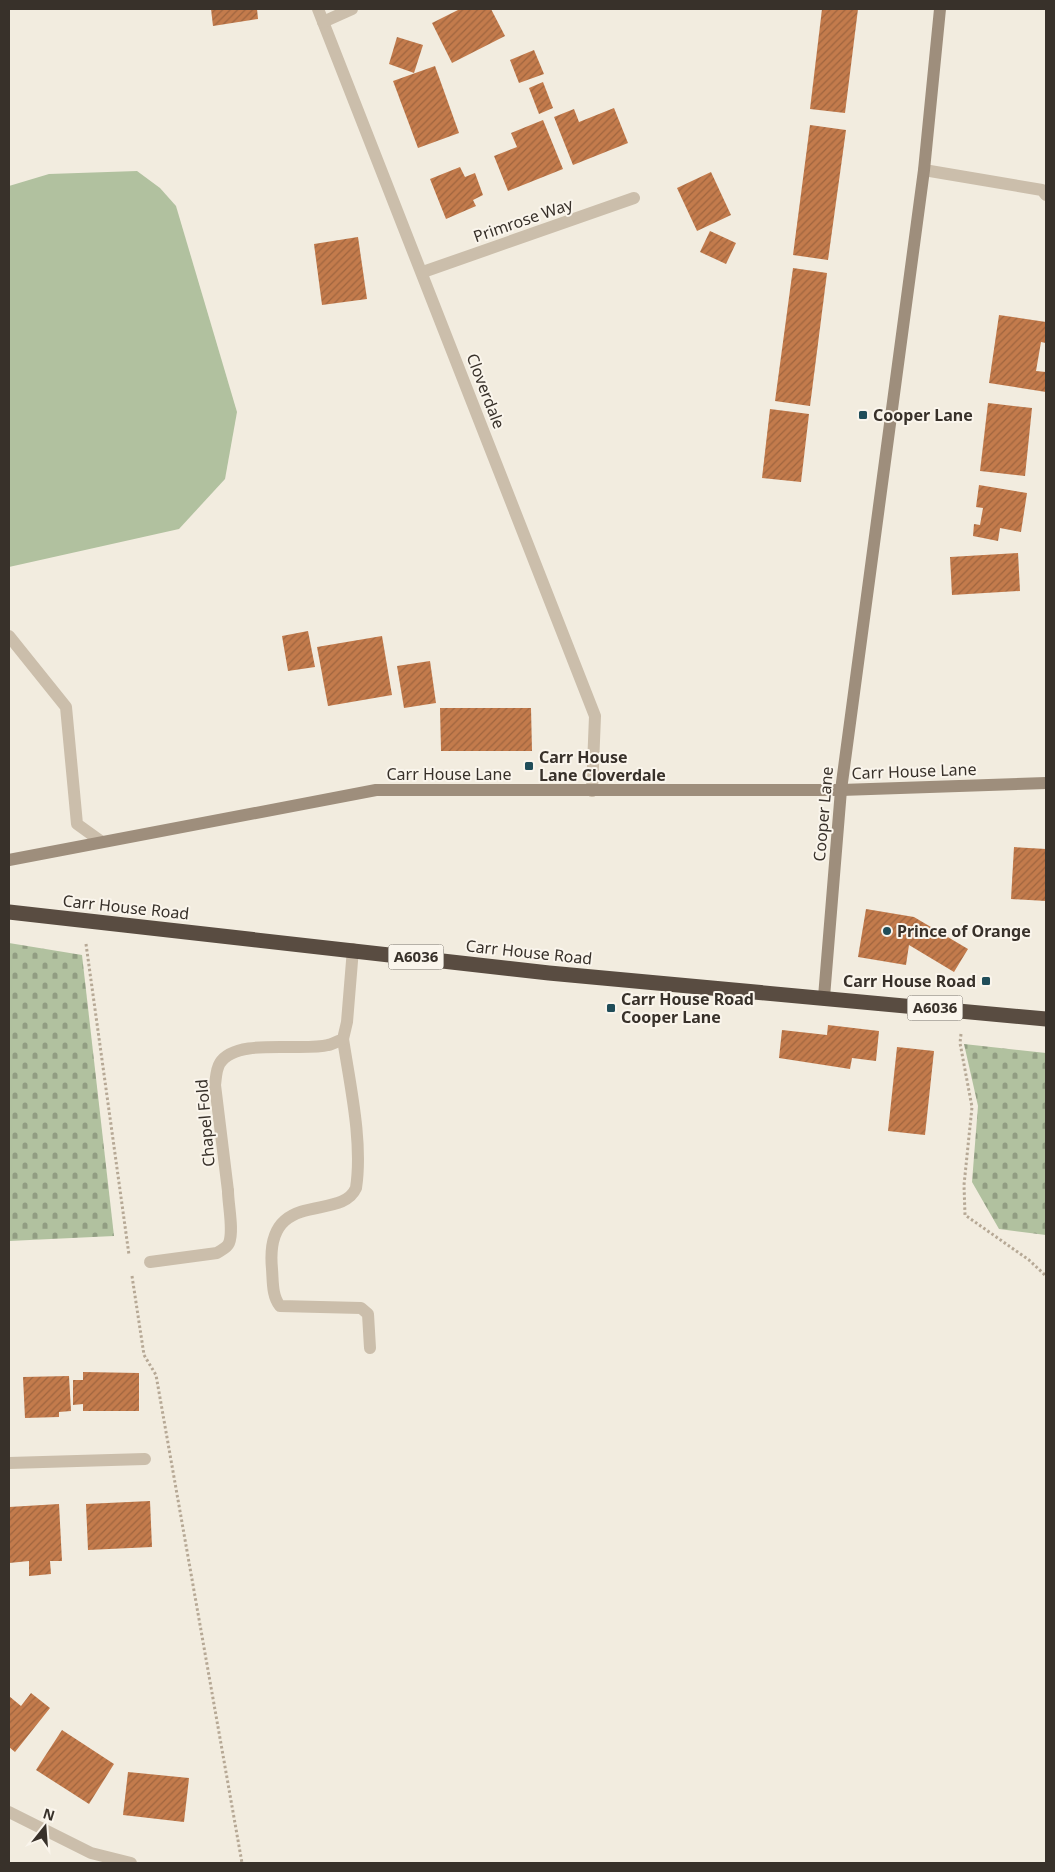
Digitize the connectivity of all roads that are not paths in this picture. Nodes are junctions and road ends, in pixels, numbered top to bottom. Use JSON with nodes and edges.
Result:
{"nodes":[{"id":1,"x":318,"y":9,"type":"edge"},
{"id":2,"x":352,"y":9,"type":"edge"},
{"id":3,"x":940,"y":9,"type":"edge"},
{"id":4,"x":323,"y":22,"type":"junction"},
{"id":5,"x":924,"y":170,"type":"junction"},
{"id":6,"x":1046,"y":195,"type":"edge"},
{"id":7,"x":634,"y":198,"type":"dead end"},
{"id":8,"x":423,"y":272,"type":"junction"},
{"id":9,"x":9,"y":636,"type":"edge"},
{"id":10,"x":1046,"y":782,"type":"edge"},
{"id":11,"x":840,"y":790,"type":"junction"},
{"id":12,"x":592,"y":791,"type":"junction"},
{"id":13,"x":102,"y":842,"type":"junction"},
{"id":14,"x":9,"y":860,"type":"edge"},
{"id":15,"x":9,"y":912,"type":"edge"},
{"id":16,"x":353,"y":949,"type":"junction"},
{"id":17,"x":824,"y":997,"type":"junction"},
{"id":18,"x":1046,"y":1019,"type":"edge"},
{"id":19,"x":343,"y":1040,"type":"junction"},
{"id":20,"x":150,"y":1262,"type":"dead end"},
{"id":21,"x":370,"y":1348,"type":"dead end"},
{"id":22,"x":145,"y":1459,"type":"dead end"},
{"id":23,"x":9,"y":1463,"type":"edge"},
{"id":24,"x":9,"y":1812,"type":"edge"},
{"id":25,"x":131,"y":1863,"type":"edge"}],
"edges":[{"from":1,"to":4,"type":"street","name":"Cloverdale"},
{"from":2,"to":4,"type":"street"},
{"from":3,"to":5,"type":"street","name":"Cooper Lane"},
{"from":4,"to":8,"type":"street","name":"Cloverdale"},
{"from":5,"to":6,"type":"street"},
{"from":5,"to":11,"type":"street","name":"Cooper Lane"},
{"from":7,"to":8,"type":"street","name":"Primrose Way"},
{"from":8,"to":12,"type":"street","name":"Cloverdale"},
{"from":9,"to":13,"type":"street"},
{"from":10,"to":11,"type":"street","name":"Carr House Lane"},
{"from":11,"to":12,"type":"street","name":"Carr House Lane"},
{"from":11,"to":17,"type":"street","name":"Cooper Lane"},
{"from":12,"to":13,"type":"street","name":"Carr House Lane"},
{"from":13,"to":14,"type":"street","name":"Carr House Lane"},
{"from":15,"to":16,"type":"highway","name":"Carr House Road","number":"A6036"},
{"from":16,"to":17,"type":"highway","name":"Carr House Road","number":"A6036"},
{"from":16,"to":19,"type":"street"},
{"from":17,"to":18,"type":"highway","name":"Carr House Road","number":"A6036"},
{"from":19,"to":20,"type":"street","name":"Chapel Fold"},
{"from":19,"to":21,"type":"street"},
{"from":22,"to":23,"type":"street"},
{"from":24,"to":25,"type":"street"}]}
